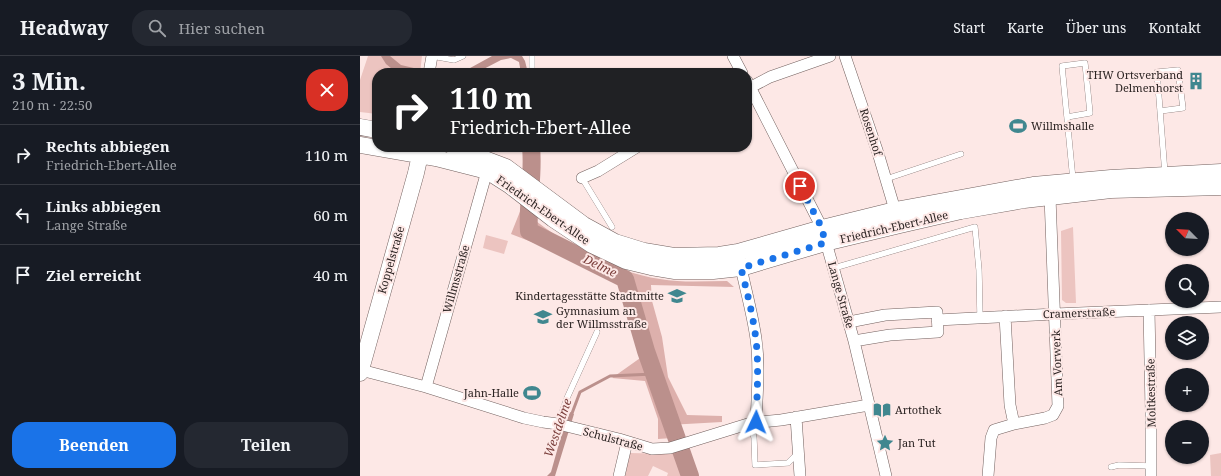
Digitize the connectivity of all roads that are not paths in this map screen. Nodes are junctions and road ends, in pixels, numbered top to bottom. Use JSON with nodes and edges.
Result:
{"nodes":[{"id":1,"x":432,"y":56,"type":"edge"},
{"id":2,"x":462,"y":56,"type":"edge"},
{"id":3,"x":532,"y":56,"type":"edge"},
{"id":4,"x":733,"y":56,"type":"edge"},
{"id":5,"x":830,"y":56,"type":"edge"},
{"id":6,"x":846,"y":56,"type":"edge"},
{"id":7,"x":430,"y":68,"type":"edge"},
{"id":8,"x":532,"y":68,"type":"edge"},
{"id":9,"x":739,"y":68,"type":"edge"},
{"id":10,"x":752,"y":83,"type":"edge"},
{"id":11,"x":752,"y":90,"type":"edge"},
{"id":12,"x":1160,"y":111,"type":"junction"},
{"id":13,"x":1067,"y":117,"type":"junction"},
{"id":14,"x":360,"y":128,"type":"edge"},
{"id":15,"x":372,"y":129,"type":"edge"},
{"id":16,"x":360,"y":145,"type":"edge"},
{"id":17,"x":372,"y":146,"type":"edge"},
{"id":18,"x":420,"y":152,"type":"edge"},
{"id":19,"x":423,"y":152,"type":"edge"},
{"id":20,"x":466,"y":152,"type":"edge"},
{"id":21,"x":629,"y":152,"type":"edge"},
{"id":22,"x":961,"y":154,"type":"dead end"},
{"id":23,"x":487,"y":171,"type":"junction"},
{"id":24,"x":1221,"y":172,"type":"edge"},
{"id":25,"x":1165,"y":174,"type":"junction"},
{"id":26,"x":582,"y":178,"type":"joint"},
{"id":27,"x":886,"y":179,"type":"junction"},
{"id":28,"x":1073,"y":180,"type":"junction"},
{"id":29,"x":1221,"y":186,"type":"edge"},
{"id":30,"x":529,"y":192,"type":"junction"},
{"id":31,"x":1050,"y":197,"type":"junction"},
{"id":32,"x":895,"y":210,"type":"junction"},
{"id":33,"x":612,"y":227,"type":"dead end"},
{"id":34,"x":824,"y":236,"type":"junction"},
{"id":35,"x":738,"y":252,"type":"junction"},
{"id":36,"x":741,"y":268,"type":"junction"},
{"id":37,"x":834,"y":268,"type":"junction"},
{"id":38,"x":1221,"y":307,"type":"edge"},
{"id":39,"x":1149,"y":310,"type":"junction"},
{"id":40,"x":1055,"y":314,"type":"junction"},
{"id":41,"x":1005,"y":316,"type":"junction"},
{"id":42,"x":980,"y":317,"type":"junction"},
{"id":43,"x":937,"y":320,"type":"junction"},
{"id":44,"x":849,"y":322,"type":"junction"},
{"id":45,"x":597,"y":332,"type":"dead end"},
{"id":46,"x":854,"y":341,"type":"junction"},
{"id":47,"x":360,"y":371,"type":"edge"},
{"id":48,"x":426,"y":387,"type":"junction"},
{"id":49,"x":869,"y":404,"type":"junction"},
{"id":50,"x":796,"y":417,"type":"junction"},
{"id":51,"x":754,"y":423,"type":"junction"},
{"id":52,"x":558,"y":424,"type":"junction"},
{"id":53,"x":1014,"y":424,"type":"junction"},
{"id":54,"x":627,"y":442,"type":"junction"},
{"id":55,"x":798,"y":453,"type":"junction"},
{"id":56,"x":1111,"y":468,"type":"dead end"},
{"id":57,"x":1151,"y":471,"type":"edge"},
{"id":58,"x":619,"y":476,"type":"edge"},
{"id":59,"x":800,"y":476,"type":"edge"},
{"id":60,"x":886,"y":476,"type":"edge"},
{"id":61,"x":988,"y":476,"type":"edge"}],
"edges":[{"from":1,"to":2,"type":"lane"},
{"from":1,"to":7,"type":"street"},
{"from":3,"to":8,"type":"lane"},
{"from":4,"to":9,"type":"street"},
{"from":5,"to":10,"type":"street"},
{"from":6,"to":27,"type":"street","name":"Rosenhof"},
{"from":11,"to":34,"type":"street","name":"Lange Straße"},
{"from":12,"to":12,"type":"lane"},
{"from":12,"to":25,"type":"lane"},
{"from":13,"to":13,"type":"lane"},
{"from":13,"to":28,"type":"lane"},
{"from":14,"to":15,"type":"main road"},
{"from":16,"to":17,"type":"main road","name":"Friedrich-Ebert-Allee"},
{"from":18,"to":47,"type":"main road","name":"Koppelstraße"},
{"from":19,"to":23,"type":"main road","name":"Friedrich-Ebert-Allee"},
{"from":20,"to":30,"type":"main road","name":"Friedrich-Ebert-Allee"},
{"from":21,"to":26,"type":"street"},
{"from":22,"to":27,"type":"lane"},
{"from":23,"to":30,"type":"main road","name":"Friedrich-Ebert-Allee"},
{"from":23,"to":48,"type":"street","name":"Willmsstraße"},
{"from":24,"to":25,"type":"main road","name":"Friedrich-Ebert-Allee"},
{"from":25,"to":28,"type":"main road","name":"Friedrich-Ebert-Allee"},
{"from":26,"to":33,"type":"lane"},
{"from":27,"to":32,"type":"street","name":"Rosenhof"},
{"from":28,"to":32,"type":"main road","name":"Friedrich-Ebert-Allee"},
{"from":29,"to":31,"type":"main road","name":"Friedrich-Ebert-Allee"},
{"from":30,"to":35,"type":"main road","name":"Friedrich-Ebert-Allee"},
{"from":30,"to":36,"type":"main road","name":"Friedrich-Ebert-Allee"},
{"from":31,"to":34,"type":"main road","name":"Friedrich-Ebert-Allee"},
{"from":31,"to":40,"type":"street","name":"Am Vorwerk"},
{"from":32,"to":34,"type":"main road","name":"Friedrich-Ebert-Allee"},
{"from":34,"to":35,"type":"main road","name":"Friedrich-Ebert-Allee"},
{"from":34,"to":36,"type":"main road","name":"Friedrich-Ebert-Allee"},
{"from":34,"to":37,"type":"street","name":"Lange Straße"},
{"from":35,"to":36,"type":"street"},
{"from":36,"to":51,"type":"street"},
{"from":37,"to":42,"type":"lane"},
{"from":37,"to":44,"type":"street","name":"Lange Straße"},
{"from":38,"to":39,"type":"street","name":"Cramerstraße"},
{"from":39,"to":40,"type":"street","name":"Cramerstraße"},
{"from":39,"to":57,"type":"street","name":"Moltkestraße"},
{"from":40,"to":41,"type":"street","name":"Cramerstraße"},
{"from":40,"to":53,"type":"street","name":"Am Vorwerk"},
{"from":41,"to":42,"type":"street","name":"Cramerstraße"},
{"from":41,"to":53,"type":"street"},
{"from":42,"to":43,"type":"street","name":"Cramerstraße"},
{"from":43,"to":44,"type":"street"},
{"from":43,"to":46,"type":"street"},
{"from":44,"to":46,"type":"street","name":"Lange Straße"},
{"from":45,"to":52,"type":"lane"},
{"from":46,"to":49,"type":"street","name":"Lange Straße"},
{"from":47,"to":48,"type":"street","name":"Schulstraße"},
{"from":48,"to":52,"type":"street","name":"Schulstraße"},
{"from":49,"to":50,"type":"street","name":"Schulstraße"},
{"from":49,"to":60,"type":"street","name":"Lange Straße"},
{"from":50,"to":51,"type":"street","name":"Schulstraße"},
{"from":50,"to":55,"type":"street"},
{"from":51,"to":54,"type":"street","name":"Schulstraße"},
{"from":51,"to":55,"type":"lane"},
{"from":52,"to":54,"type":"street","name":"Schulstraße"},
{"from":53,"to":61,"type":"street","name":"Am Vorwerk"},
{"from":54,"to":58,"type":"street"},
{"from":55,"to":59,"type":"street"},
{"from":56,"to":57,"type":"lane"}]}
